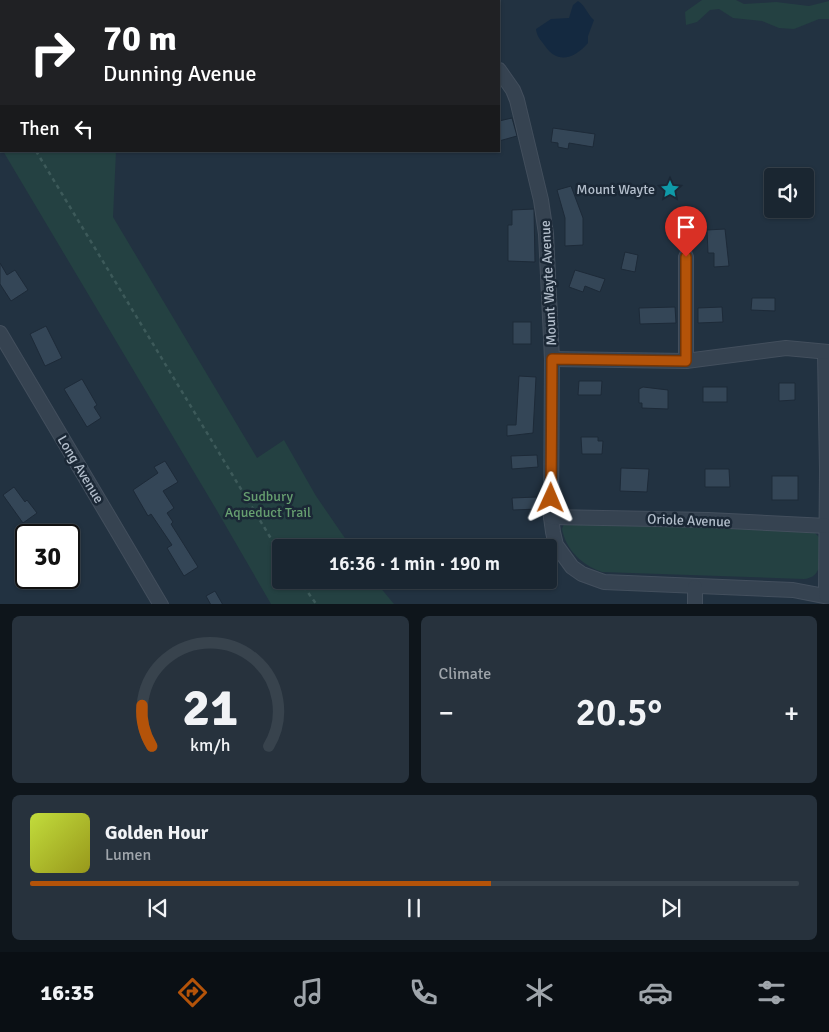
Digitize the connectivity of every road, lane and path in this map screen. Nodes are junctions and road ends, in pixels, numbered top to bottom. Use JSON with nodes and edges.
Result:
{"nodes":[{"id":1,"x":500,"y":71,"type":"edge"},
{"id":2,"x":37,"y":152,"type":"edge"},
{"id":3,"x":686,"y":257,"type":"dead end"},
{"id":4,"x":0,"y":333,"type":"edge"},
{"id":5,"x":827,"y":352,"type":"edge"},
{"id":6,"x":552,"y":359,"type":"junction"},
{"id":7,"x":686,"y":361,"type":"junction"},
{"id":8,"x":551,"y":517,"type":"junction"},
{"id":9,"x":827,"y":526,"type":"junction"},
{"id":10,"x":272,"y":541,"type":"edge"},
{"id":11,"x":695,"y":587,"type":"junction"},
{"id":12,"x":306,"y":589,"type":"edge"},
{"id":13,"x":827,"y":596,"type":"edge"},
{"id":14,"x":161,"y":604,"type":"edge"},
{"id":15,"x":317,"y":604,"type":"edge"},
{"id":16,"x":695,"y":604,"type":"edge"}],
"edges":[{"from":1,"to":6,"type":"street","name":"Mount Wayte Avenue"},
{"from":2,"to":10,"type":"path"},
{"from":3,"to":7,"type":"street"},
{"from":4,"to":14,"type":"street","name":"Long Avenue"},
{"from":5,"to":7,"type":"street"},
{"from":5,"to":9,"type":"street"},
{"from":6,"to":7,"type":"street"},
{"from":6,"to":8,"type":"street","name":"Mount Wayte Avenue"},
{"from":8,"to":9,"type":"street","name":"Oriole Avenue"},
{"from":8,"to":11,"type":"street","name":"Mount Wayte Avenue"},
{"from":9,"to":13,"type":"street"},
{"from":11,"to":13,"type":"street","name":"Mount Wayte Avenue"},
{"from":11,"to":16,"type":"street"},
{"from":12,"to":15,"type":"path"}]}
